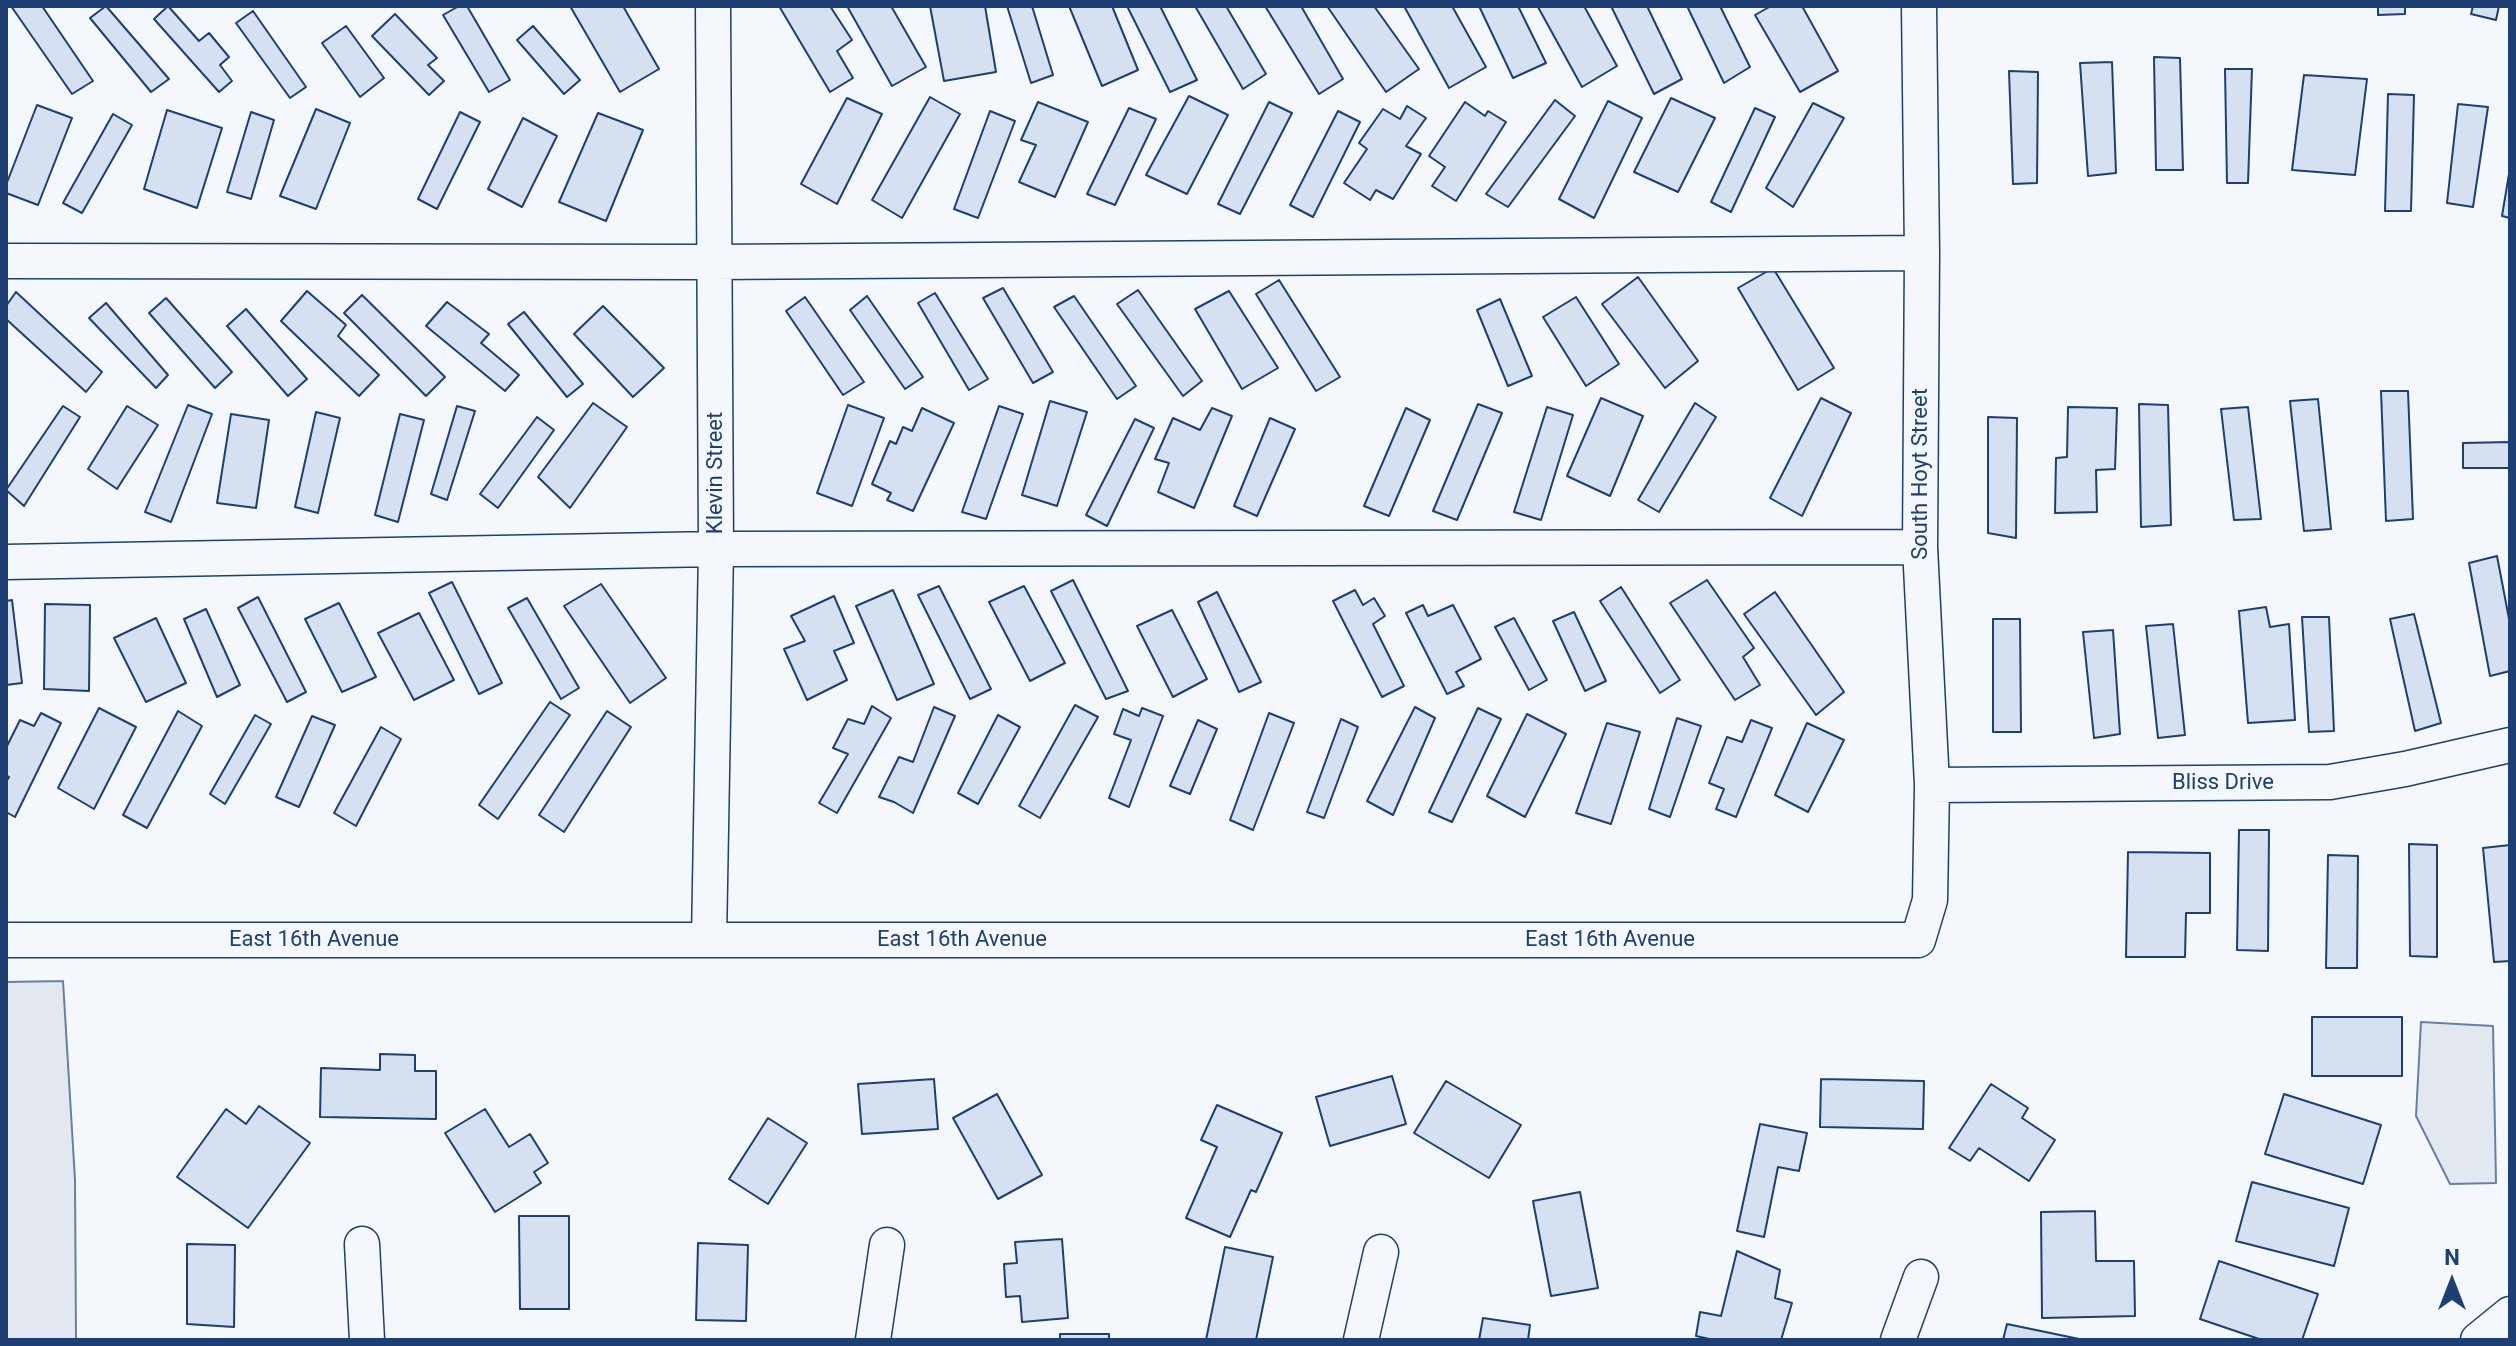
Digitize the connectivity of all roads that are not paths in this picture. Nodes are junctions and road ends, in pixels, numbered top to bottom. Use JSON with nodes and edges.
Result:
{"nodes":[{"id":1,"x":713,"y":6,"type":"edge"},
{"id":2,"x":1919,"y":6,"type":"edge"},
{"id":3,"x":1922,"y":253,"type":"junction"},
{"id":4,"x":6,"y":261,"type":"edge"},
{"id":5,"x":715,"y":262,"type":"junction"},
{"id":6,"x":1920,"y":547,"type":"junction"},
{"id":7,"x":716,"y":549,"type":"junction"},
{"id":8,"x":6,"y":562,"type":"edge"},
{"id":9,"x":2510,"y":745,"type":"edge"},
{"id":10,"x":1932,"y":785,"type":"junction"},
{"id":11,"x":6,"y":940,"type":"edge"},
{"id":12,"x":709,"y":940,"type":"junction"},
{"id":13,"x":1918,"y":940,"type":"joint"},
{"id":14,"x":362,"y":1244,"type":"dead end"},
{"id":15,"x":887,"y":1245,"type":"dead end"},
{"id":16,"x":1381,"y":1252,"type":"dead end"},
{"id":17,"x":1921,"y":1277,"type":"dead end"},
{"id":18,"x":2510,"y":1314,"type":"edge"},
{"id":19,"x":367,"y":1340,"type":"edge"},
{"id":20,"x":873,"y":1340,"type":"edge"},
{"id":21,"x":1361,"y":1340,"type":"edge"},
{"id":22,"x":1898,"y":1340,"type":"edge"},
{"id":23,"x":2478,"y":1340,"type":"edge"}],
"edges":[{"from":1,"to":5,"type":"street","name":"Klevin Street"},
{"from":2,"to":3,"type":"street","name":"South Hoyt Street"},
{"from":3,"to":5,"type":"street"},
{"from":3,"to":6,"type":"street","name":"South Hoyt Street"},
{"from":4,"to":5,"type":"street"},
{"from":5,"to":7,"type":"street","name":"Klevin Street"},
{"from":6,"to":7,"type":"street"},
{"from":6,"to":10,"type":"street","name":"South Hoyt Street"},
{"from":7,"to":8,"type":"street"},
{"from":7,"to":12,"type":"street","name":"Klevin Street"},
{"from":9,"to":10,"type":"street","name":"Bliss Drive"},
{"from":10,"to":13,"type":"street","name":"South Hoyt Street"},
{"from":11,"to":12,"type":"street","name":"East 16th Avenue"},
{"from":12,"to":13,"type":"street","name":"East 16th Avenue"},
{"from":14,"to":19,"type":"street"},
{"from":15,"to":20,"type":"street"},
{"from":16,"to":21,"type":"street"},
{"from":17,"to":22,"type":"street"},
{"from":18,"to":23,"type":"street"}]}
